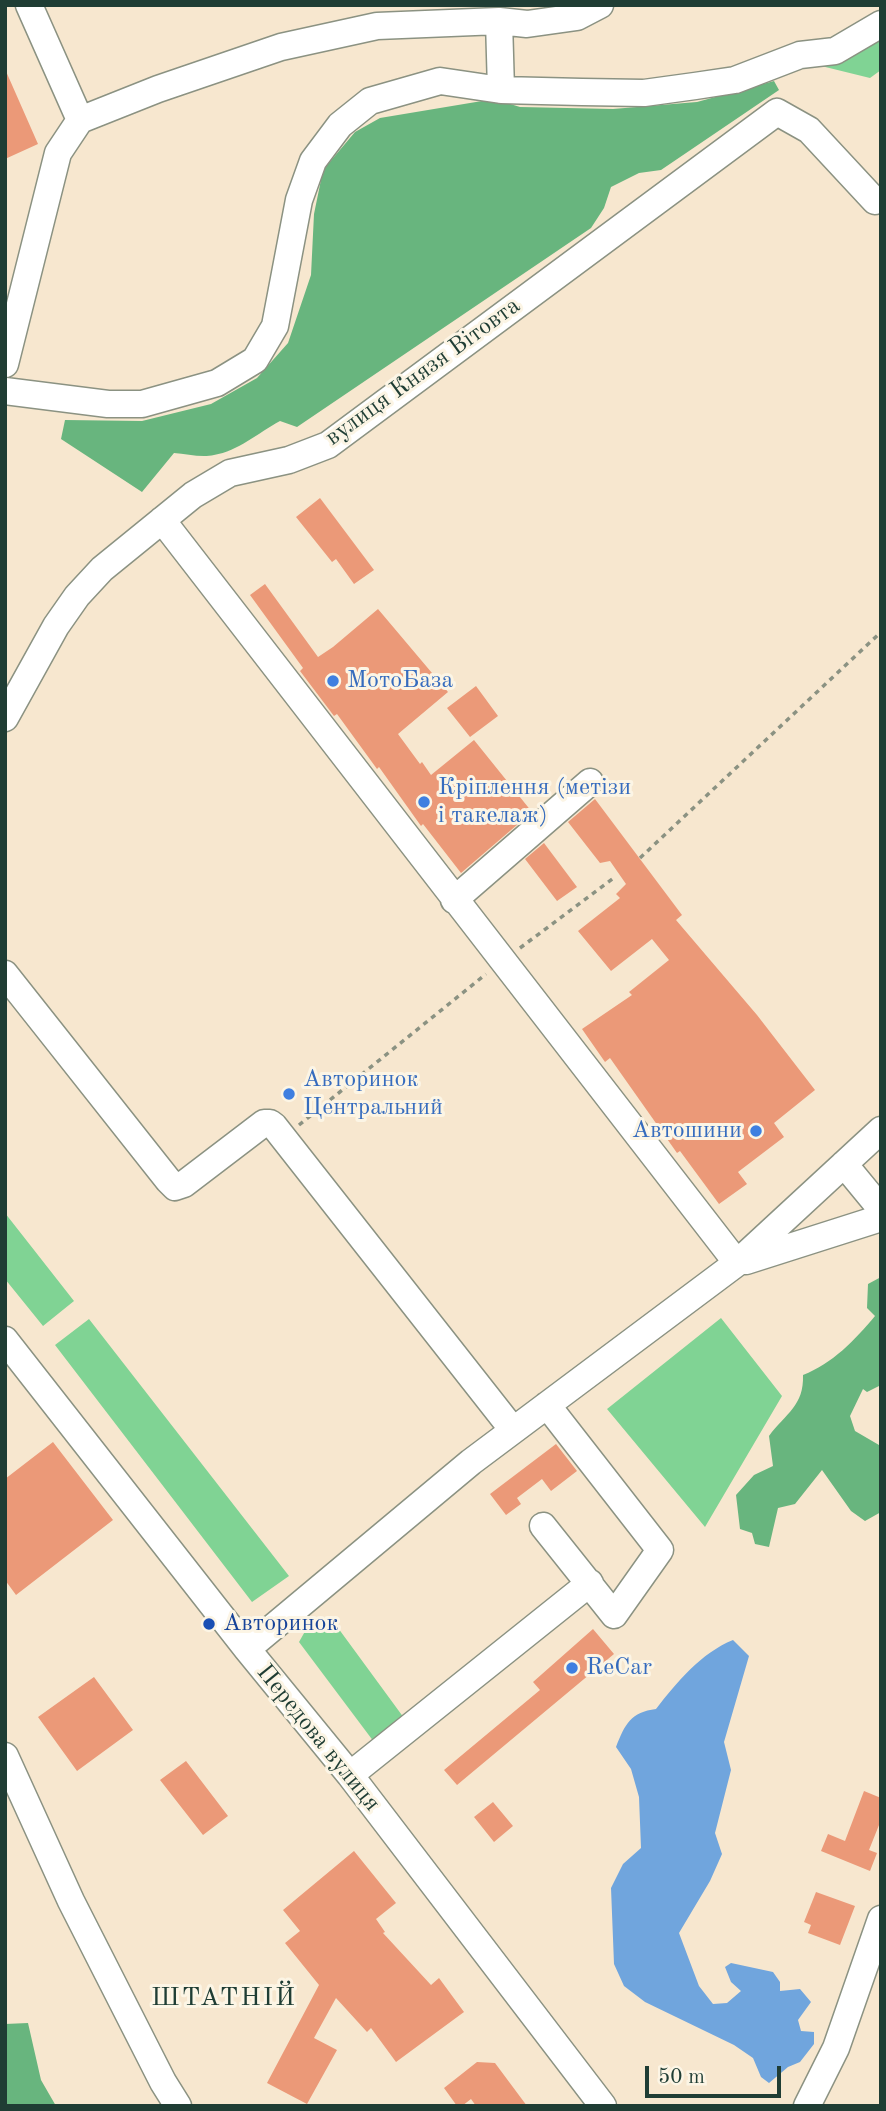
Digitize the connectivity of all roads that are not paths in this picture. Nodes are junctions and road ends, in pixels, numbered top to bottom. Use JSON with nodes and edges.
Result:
{"nodes":[{"id":1,"x":29,"y":5,"type":"edge"},
{"id":2,"x":600,"y":5,"type":"edge"},
{"id":3,"x":499,"y":21,"type":"junction"},
{"id":4,"x":881,"y":24,"type":"edge"},
{"id":5,"x":501,"y":90,"type":"junction"},
{"id":6,"x":80,"y":120,"type":"junction"},
{"id":7,"x":876,"y":201,"type":"dead end"},
{"id":8,"x":5,"y":365,"type":"edge"},
{"id":9,"x":5,"y":391,"type":"edge"},
{"id":10,"x":162,"y":520,"type":"junction"},
{"id":11,"x":5,"y":718,"type":"edge"},
{"id":12,"x":590,"y":782,"type":"dead end"},
{"id":13,"x":454,"y":900,"type":"junction"},
{"id":14,"x":5,"y":974,"type":"edge"},
{"id":15,"x":881,"y":1130,"type":"edge"},
{"id":16,"x":844,"y":1164,"type":"junction"},
{"id":17,"x":881,"y":1209,"type":"edge"},
{"id":18,"x":881,"y":1218,"type":"edge"},
{"id":19,"x":737,"y":1263,"type":"junction"},
{"id":20,"x":5,"y":1340,"type":"edge"},
{"id":21,"x":547,"y":1405,"type":"junction"},
{"id":22,"x":513,"y":1430,"type":"junction"},
{"id":23,"x":543,"y":1526,"type":"dead end"},
{"id":24,"x":590,"y":1583,"type":"junction"},
{"id":25,"x":247,"y":1649,"type":"junction"},
{"id":26,"x":5,"y":1756,"type":"edge"},
{"id":27,"x":350,"y":1775,"type":"junction"},
{"id":28,"x":881,"y":1919,"type":"edge"},
{"id":29,"x":178,"y":2106,"type":"edge"},
{"id":30,"x":603,"y":2106,"type":"edge"},
{"id":31,"x":807,"y":2106,"type":"edge"}],
"edges":[{"from":1,"to":6,"type":"street"},
{"from":2,"to":3,"type":"street"},
{"from":3,"to":5,"type":"street"},
{"from":3,"to":6,"type":"street"},
{"from":4,"to":5,"type":"street"},
{"from":5,"to":9,"type":"street"},
{"from":6,"to":8,"type":"street"},
{"from":7,"to":10,"type":"street","name":"вулиця Князя Вітовта"},
{"from":10,"to":11,"type":"street","name":"вулиця Князя Вітовта"},
{"from":10,"to":13,"type":"street"},
{"from":12,"to":13,"type":"street"},
{"from":13,"to":19,"type":"street"},
{"from":14,"to":22,"type":"street"},
{"from":15,"to":16,"type":"street"},
{"from":16,"to":17,"type":"street"},
{"from":16,"to":19,"type":"street"},
{"from":18,"to":19,"type":"street"},
{"from":19,"to":21,"type":"street"},
{"from":20,"to":25,"type":"street","name":"Передова вулиця"},
{"from":21,"to":22,"type":"street"},
{"from":21,"to":24,"type":"street"},
{"from":22,"to":25,"type":"street"},
{"from":23,"to":24,"type":"street"},
{"from":24,"to":27,"type":"street"},
{"from":25,"to":27,"type":"street","name":"Передова вулиця"},
{"from":26,"to":29,"type":"street"},
{"from":27,"to":30,"type":"street","name":"Передова вулиця"},
{"from":28,"to":31,"type":"street"}]}
